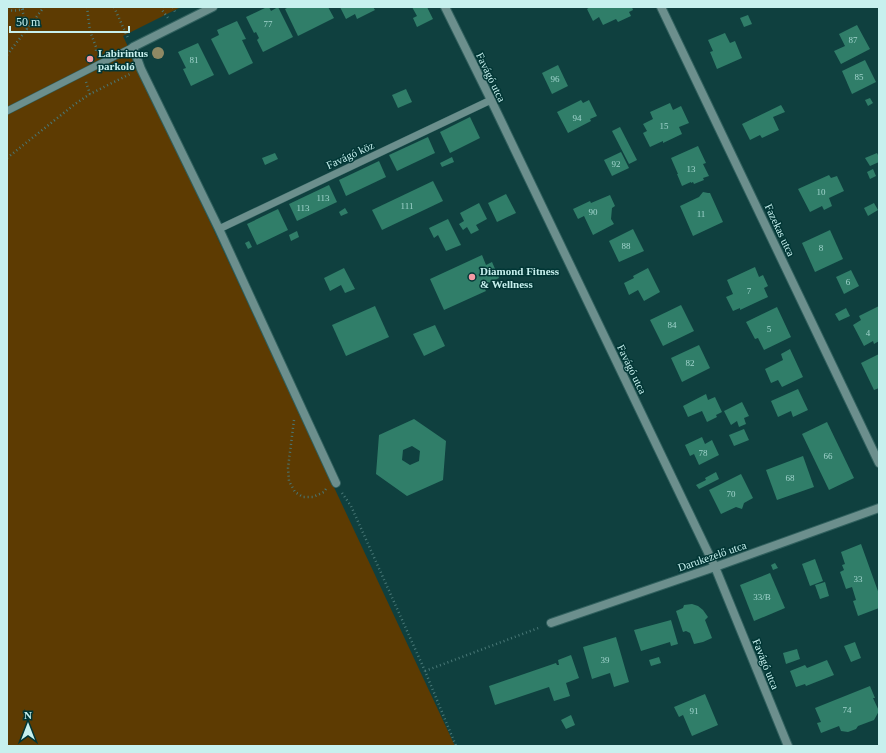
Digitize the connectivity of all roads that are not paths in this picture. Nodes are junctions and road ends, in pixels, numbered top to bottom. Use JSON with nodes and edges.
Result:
{"nodes":[{"id":1,"x":213,"y":7,"type":"edge"},
{"id":2,"x":444,"y":7,"type":"edge"},
{"id":3,"x":661,"y":7,"type":"edge"},
{"id":4,"x":132,"y":47,"type":"junction"},
{"id":5,"x":491,"y":100,"type":"junction"},
{"id":6,"x":7,"y":111,"type":"edge"},
{"id":7,"x":219,"y":229,"type":"junction"},
{"id":8,"x":879,"y":463,"type":"edge"},
{"id":9,"x":336,"y":483,"type":"road end"},
{"id":10,"x":879,"y":508,"type":"edge"},
{"id":11,"x":715,"y":567,"type":"junction"},
{"id":12,"x":551,"y":623,"type":"road end"},
{"id":13,"x":788,"y":746,"type":"edge"}],
"edges":[{"from":1,"to":4,"type":"street"},
{"from":2,"to":5,"type":"street","name":"Favágó utca"},
{"from":3,"to":8,"type":"street","name":"Fazekas utca"},
{"from":4,"to":6,"type":"lane"},
{"from":4,"to":7,"type":"street"},
{"from":5,"to":7,"type":"lane","name":"Favágó köz"},
{"from":5,"to":11,"type":"street","name":"Favágó utca"},
{"from":7,"to":9,"type":"street"},
{"from":10,"to":11,"type":"street","name":"Darukezelő utca"},
{"from":11,"to":12,"type":"street","name":"Darukezelő utca"},
{"from":11,"to":13,"type":"street","name":"Favágó utca"}]}
